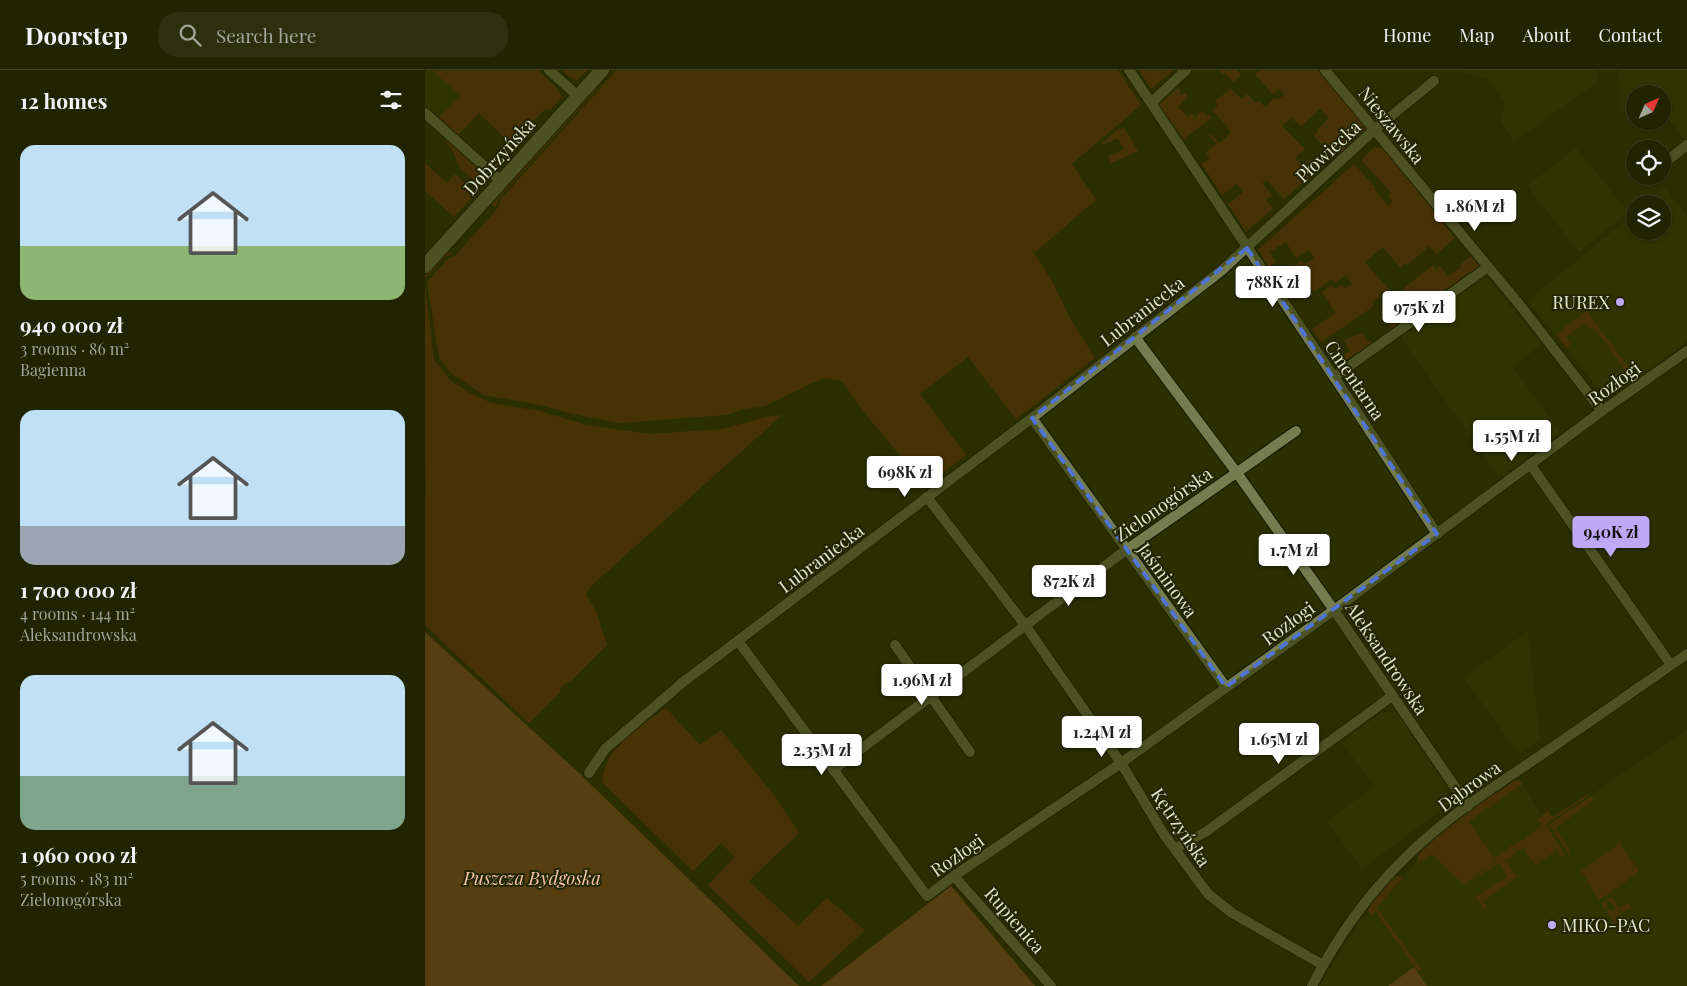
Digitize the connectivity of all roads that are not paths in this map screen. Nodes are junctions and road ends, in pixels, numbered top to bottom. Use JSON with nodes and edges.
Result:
{"nodes":[{"id":1,"x":549,"y":70,"type":"edge"},
{"id":2,"x":602,"y":70,"type":"edge"},
{"id":3,"x":1129,"y":70,"type":"edge"},
{"id":4,"x":1186,"y":70,"type":"edge"},
{"id":5,"x":1325,"y":70,"type":"edge"},
{"id":6,"x":1434,"y":81,"type":"dead end"},
{"id":7,"x":578,"y":96,"type":"junction"},
{"id":8,"x":1151,"y":103,"type":"junction"},
{"id":9,"x":425,"y":113,"type":"edge"},
{"id":10,"x":1374,"y":130,"type":"junction"},
{"id":11,"x":1687,"y":145,"type":"edge"},
{"id":12,"x":1671,"y":158,"type":"edge"},
{"id":13,"x":502,"y":182,"type":"junction"},
{"id":14,"x":1247,"y":248,"type":"junction"},
{"id":15,"x":425,"y":265,"type":"edge"},
{"id":16,"x":1488,"y":267,"type":"junction"},
{"id":17,"x":1135,"y":337,"type":"junction"},
{"id":18,"x":1687,"y":351,"type":"edge"},
{"id":19,"x":1334,"y":378,"type":"junction"},
{"id":20,"x":1603,"y":411,"type":"junction"},
{"id":21,"x":1032,"y":418,"type":"junction"},
{"id":22,"x":1296,"y":431,"type":"dead end"},
{"id":23,"x":1530,"y":464,"type":"junction"},
{"id":24,"x":1237,"y":473,"type":"junction"},
{"id":25,"x":927,"y":497,"type":"junction"},
{"id":26,"x":1437,"y":534,"type":"junction"},
{"id":27,"x":1126,"y":550,"type":"junction"},
{"id":28,"x":1334,"y":610,"type":"junction"},
{"id":29,"x":1025,"y":624,"type":"junction"},
{"id":30,"x":738,"y":641,"type":"junction"},
{"id":31,"x":895,"y":645,"type":"dead end"},
{"id":32,"x":1687,"y":654,"type":"edge"},
{"id":33,"x":1671,"y":665,"type":"junction"},
{"id":34,"x":1226,"y":687,"type":"junction"},
{"id":35,"x":1392,"y":696,"type":"junction"},
{"id":36,"x":931,"y":697,"type":"junction"},
{"id":37,"x":970,"y":752,"type":"dead end"},
{"id":38,"x":1121,"y":763,"type":"junction"},
{"id":39,"x":833,"y":770,"type":"junction"},
{"id":40,"x":589,"y":773,"type":"dead end"},
{"id":41,"x":1468,"y":806,"type":"junction"},
{"id":42,"x":1175,"y":849,"type":"junction"},
{"id":43,"x":954,"y":876,"type":"junction"},
{"id":44,"x":1323,"y":965,"type":"junction"},
{"id":45,"x":1051,"y":986,"type":"edge"},
{"id":46,"x":1312,"y":986,"type":"edge"}],
"edges":[{"from":1,"to":7,"type":"street"},
{"from":2,"to":7,"type":"street","name":"Dobrzyńska"},
{"from":3,"to":8,"type":"street","name":"Cmentarna"},
{"from":4,"to":8,"type":"street"},
{"from":5,"to":10,"type":"street","name":"Nieszawska"},
{"from":6,"to":10,"type":"street","name":"Płowiecka"},
{"from":7,"to":13,"type":"street","name":"Dobrzyńska"},
{"from":8,"to":14,"type":"street","name":"Cmentarna"},
{"from":9,"to":13,"type":"street"},
{"from":10,"to":14,"type":"street","name":"Płowiecka"},
{"from":10,"to":16,"type":"street","name":"Nieszawska"},
{"from":11,"to":12,"type":"street"},
{"from":13,"to":15,"type":"street","name":"Dobrzyńska"},
{"from":14,"to":17,"type":"street","name":"Lubraniecka"},
{"from":14,"to":19,"type":"street","name":"Cmentarna"},
{"from":16,"to":19,"type":"street"},
{"from":16,"to":20,"type":"street","name":"Nieszawska"},
{"from":17,"to":21,"type":"street","name":"Lubraniecka"},
{"from":17,"to":24,"type":"street","name":"Aleksandrowska"},
{"from":18,"to":20,"type":"street","name":"Rozłogi"},
{"from":19,"to":26,"type":"street","name":"Cmentarna"},
{"from":20,"to":23,"type":"street","name":"Rozłogi"},
{"from":21,"to":25,"type":"street","name":"Lubraniecka"},
{"from":21,"to":27,"type":"street","name":"Jaśminowa"},
{"from":22,"to":24,"type":"street","name":"Zielonogórska"},
{"from":23,"to":26,"type":"street","name":"Rozłogi"},
{"from":23,"to":33,"type":"street"},
{"from":24,"to":27,"type":"street","name":"Zielonogórska"},
{"from":24,"to":28,"type":"street","name":"Aleksandrowska"},
{"from":25,"to":29,"type":"street","name":"Kętrzyńska"},
{"from":25,"to":30,"type":"street","name":"Lubraniecka"},
{"from":26,"to":28,"type":"street","name":"Rozłogi"},
{"from":27,"to":29,"type":"street","name":"Zielonogórska"},
{"from":27,"to":34,"type":"street","name":"Jaśminowa"},
{"from":28,"to":34,"type":"street","name":"Rozłogi"},
{"from":28,"to":35,"type":"street","name":"Aleksandrowska"},
{"from":29,"to":36,"type":"street","name":"Zielonogórska"},
{"from":29,"to":38,"type":"street","name":"Kętrzyńska"},
{"from":30,"to":39,"type":"street"},
{"from":30,"to":40,"type":"street","name":"Lubraniecka"},
{"from":31,"to":36,"type":"street"},
{"from":32,"to":33,"type":"street","name":"Dąbrowa"},
{"from":33,"to":41,"type":"street","name":"Dąbrowa"},
{"from":34,"to":38,"type":"street","name":"Rozłogi"},
{"from":35,"to":41,"type":"street","name":"Aleksandrowska"},
{"from":35,"to":42,"type":"street"},
{"from":36,"to":37,"type":"street"},
{"from":36,"to":39,"type":"street","name":"Zielonogórska"},
{"from":38,"to":42,"type":"street","name":"Kętrzyńska"},
{"from":38,"to":43,"type":"street","name":"Rozłogi"},
{"from":39,"to":43,"type":"street","name":"Rozłogi"},
{"from":41,"to":44,"type":"street","name":"Dąbrowa"},
{"from":42,"to":44,"type":"street","name":"Kętrzyńska"},
{"from":43,"to":45,"type":"street","name":"Rupienica"},
{"from":44,"to":46,"type":"street","name":"Dąbrowa"}]}
